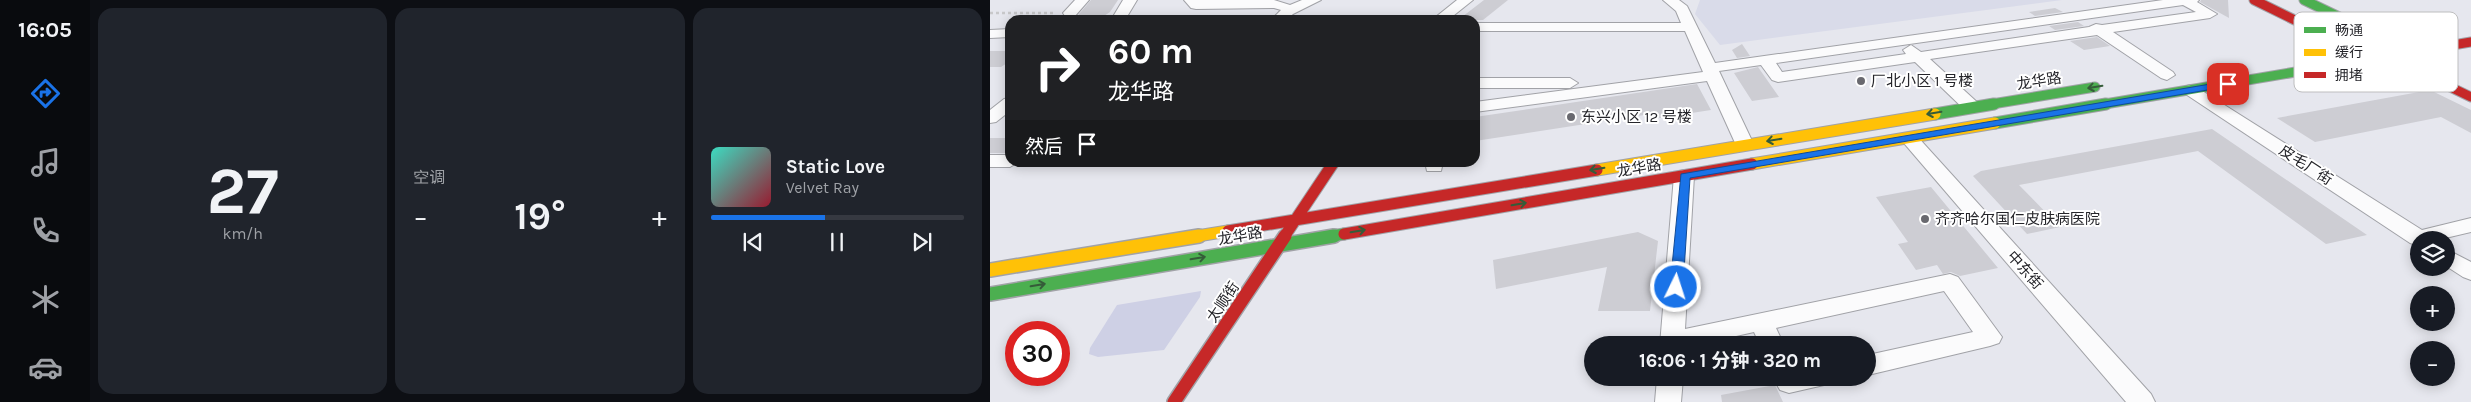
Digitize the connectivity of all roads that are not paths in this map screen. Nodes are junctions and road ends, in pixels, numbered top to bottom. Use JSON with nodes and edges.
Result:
{"nodes":[{"id":1,"x":1082,"y":0,"type":"edge"},
{"id":2,"x":1130,"y":0,"type":"edge"},
{"id":3,"x":1191,"y":0,"type":"edge"},
{"id":4,"x":1313,"y":0,"type":"edge"},
{"id":5,"x":1466,"y":0,"type":"edge"},
{"id":6,"x":1670,"y":0,"type":"edge"},
{"id":7,"x":2189,"y":0,"type":"edge"},
{"id":8,"x":2254,"y":0,"type":"edge"},
{"id":9,"x":2304,"y":0,"type":"edge"},
{"id":10,"x":2329,"y":12,"type":"edge"},
{"id":11,"x":1070,"y":13,"type":"road end"},
{"id":12,"x":1121,"y":15,"type":"edge"},
{"id":13,"x":1283,"y":15,"type":"edge"},
{"id":14,"x":1285,"y":15,"type":"edge"},
{"id":15,"x":1446,"y":15,"type":"edge"},
{"id":16,"x":2077,"y":16,"type":"junction"},
{"id":17,"x":2294,"y":20,"type":"edge"},
{"id":18,"x":1480,"y":27,"type":"edge"},
{"id":19,"x":1690,"y":27,"type":"junction"},
{"id":20,"x":2099,"y":30,"type":"junction"},
{"id":21,"x":1005,"y":33,"type":"edge"},
{"id":22,"x":990,"y":34,"type":"edge"},
{"id":23,"x":1901,"y":41,"type":"junction"},
{"id":24,"x":990,"y":42,"type":"edge"},
{"id":25,"x":1005,"y":42,"type":"edge"},
{"id":26,"x":2471,"y":42,"type":"edge"},
{"id":27,"x":2458,"y":44,"type":"edge"},
{"id":28,"x":1918,"y":57,"type":"junction"},
{"id":29,"x":1765,"y":60,"type":"junction"},
{"id":30,"x":1711,"y":71,"type":"junction"},
{"id":31,"x":2294,"y":73,"type":"edge"},
{"id":32,"x":2172,"y":74,"type":"joint"},
{"id":33,"x":2148,"y":78,"type":"dead end"},
{"id":34,"x":2458,"y":79,"type":"edge"},
{"id":35,"x":1480,"y":83,"type":"edge"},
{"id":36,"x":1645,"y":84,"type":"junction"},
{"id":37,"x":2109,"y":85,"type":"dead end"},
{"id":38,"x":2471,"y":85,"type":"edge"},
{"id":39,"x":2190,"y":90,"type":"junction"},
{"id":40,"x":2458,"y":91,"type":"edge"},
{"id":41,"x":2471,"y":97,"type":"edge"},
{"id":42,"x":1480,"y":106,"type":"edge"},
{"id":43,"x":1005,"y":107,"type":"edge"},
{"id":44,"x":1972,"y":107,"type":"junction"},
{"id":45,"x":990,"y":118,"type":"edge"},
{"id":46,"x":1909,"y":138,"type":"junction"},
{"id":47,"x":1745,"y":144,"type":"junction"},
{"id":48,"x":990,"y":161,"type":"edge"},
{"id":49,"x":1005,"y":161,"type":"edge"},
{"id":50,"x":1331,"y":167,"type":"edge"},
{"id":51,"x":1684,"y":176,"type":"junction"},
{"id":52,"x":1297,"y":219,"type":"junction"},
{"id":53,"x":2471,"y":224,"type":"edge"},
{"id":54,"x":2447,"y":231,"type":"edge"},
{"id":55,"x":2410,"y":233,"type":"edge"},
{"id":56,"x":1280,"y":244,"type":"junction"},
{"id":57,"x":2455,"y":262,"type":"edge"},
{"id":58,"x":990,"y":270,"type":"edge"},
{"id":59,"x":2471,"y":272,"type":"edge"},
{"id":60,"x":990,"y":294,"type":"edge"},
{"id":61,"x":1762,"y":323,"type":"junction"},
{"id":62,"x":1673,"y":336,"type":"edge"},
{"id":63,"x":1704,"y":336,"type":"edge"},
{"id":64,"x":1768,"y":336,"type":"edge"},
{"id":65,"x":1876,"y":363,"type":"edge"},
{"id":66,"x":1669,"y":386,"type":"edge"},
{"id":67,"x":1174,"y":402,"type":"edge"},
{"id":68,"x":1668,"y":402,"type":"edge"},
{"id":69,"x":2142,"y":402,"type":"edge"}],
"edges":[{"from":1,"to":11,"type":"street"},
{"from":2,"to":12,"type":"street"},
{"from":3,"to":13,"type":"street"},
{"from":4,"to":14,"type":"street"},
{"from":5,"to":15,"type":"street"},
{"from":6,"to":19,"type":"street"},
{"from":7,"to":16,"type":"street"},
{"from":7,"to":20,"type":"street"},
{"from":8,"to":17,"type":"main road"},
{"from":9,"to":10,"type":"main road"},
{"from":16,"to":20,"type":"street"},
{"from":16,"to":23,"type":"street"},
{"from":18,"to":19,"type":"street"},
{"from":19,"to":30,"type":"street"},
{"from":20,"to":28,"type":"street"},
{"from":20,"to":32,"type":"street"},
{"from":21,"to":22,"type":"street"},
{"from":23,"to":28,"type":"street"},
{"from":23,"to":29,"type":"street"},
{"from":24,"to":25,"type":"street"},
{"from":26,"to":27,"type":"main road","name":"龙华路"},
{"from":28,"to":29,"type":"street"},
{"from":28,"to":44,"type":"street"},
{"from":29,"to":30,"type":"street"},
{"from":30,"to":36,"type":"street"},
{"from":30,"to":47,"type":"street"},
{"from":31,"to":39,"type":"main road","name":"龙华路"},
{"from":32,"to":33,"type":"main road"},
{"from":34,"to":38,"type":"main road"},
{"from":35,"to":36,"type":"street"},
{"from":36,"to":42,"type":"street"},
{"from":37,"to":44,"type":"main road","name":"龙华路","one_way":true},
{"from":39,"to":46,"type":"main road","name":"龙华路"},
{"from":39,"to":55,"type":"street","name":"皮毛厂街"},
{"from":40,"to":41,"type":"main road"},
{"from":43,"to":45,"type":"street"},
{"from":44,"to":47,"type":"main road","name":"龙华路","one_way":true},
{"from":46,"to":51,"type":"main road","name":"龙华路"},
{"from":46,"to":69,"type":"street","name":"中东街"},
{"from":47,"to":52,"type":"main road","name":"龙华路","one_way":true},
{"from":48,"to":49,"type":"street"},
{"from":50,"to":52,"type":"main road","name":"太顺街"},
{"from":56,"to":51,"type":"main road","name":"龙华路","one_way":true},
{"from":51,"to":62,"type":"street"},
{"from":52,"to":56,"type":"main road","name":"太顺街"},
{"from":52,"to":58,"type":"main road","name":"龙华路"},
{"from":53,"to":54,"type":"street"},
{"from":60,"to":56,"type":"main road","name":"龙华路","one_way":true},
{"from":56,"to":67,"type":"main road","name":"太顺街"},
{"from":57,"to":59,"type":"street"},
{"from":61,"to":63,"type":"street"},
{"from":61,"to":64,"type":"street"},
{"from":61,"to":65,"type":"street"},
{"from":66,"to":68,"type":"street"}]}
